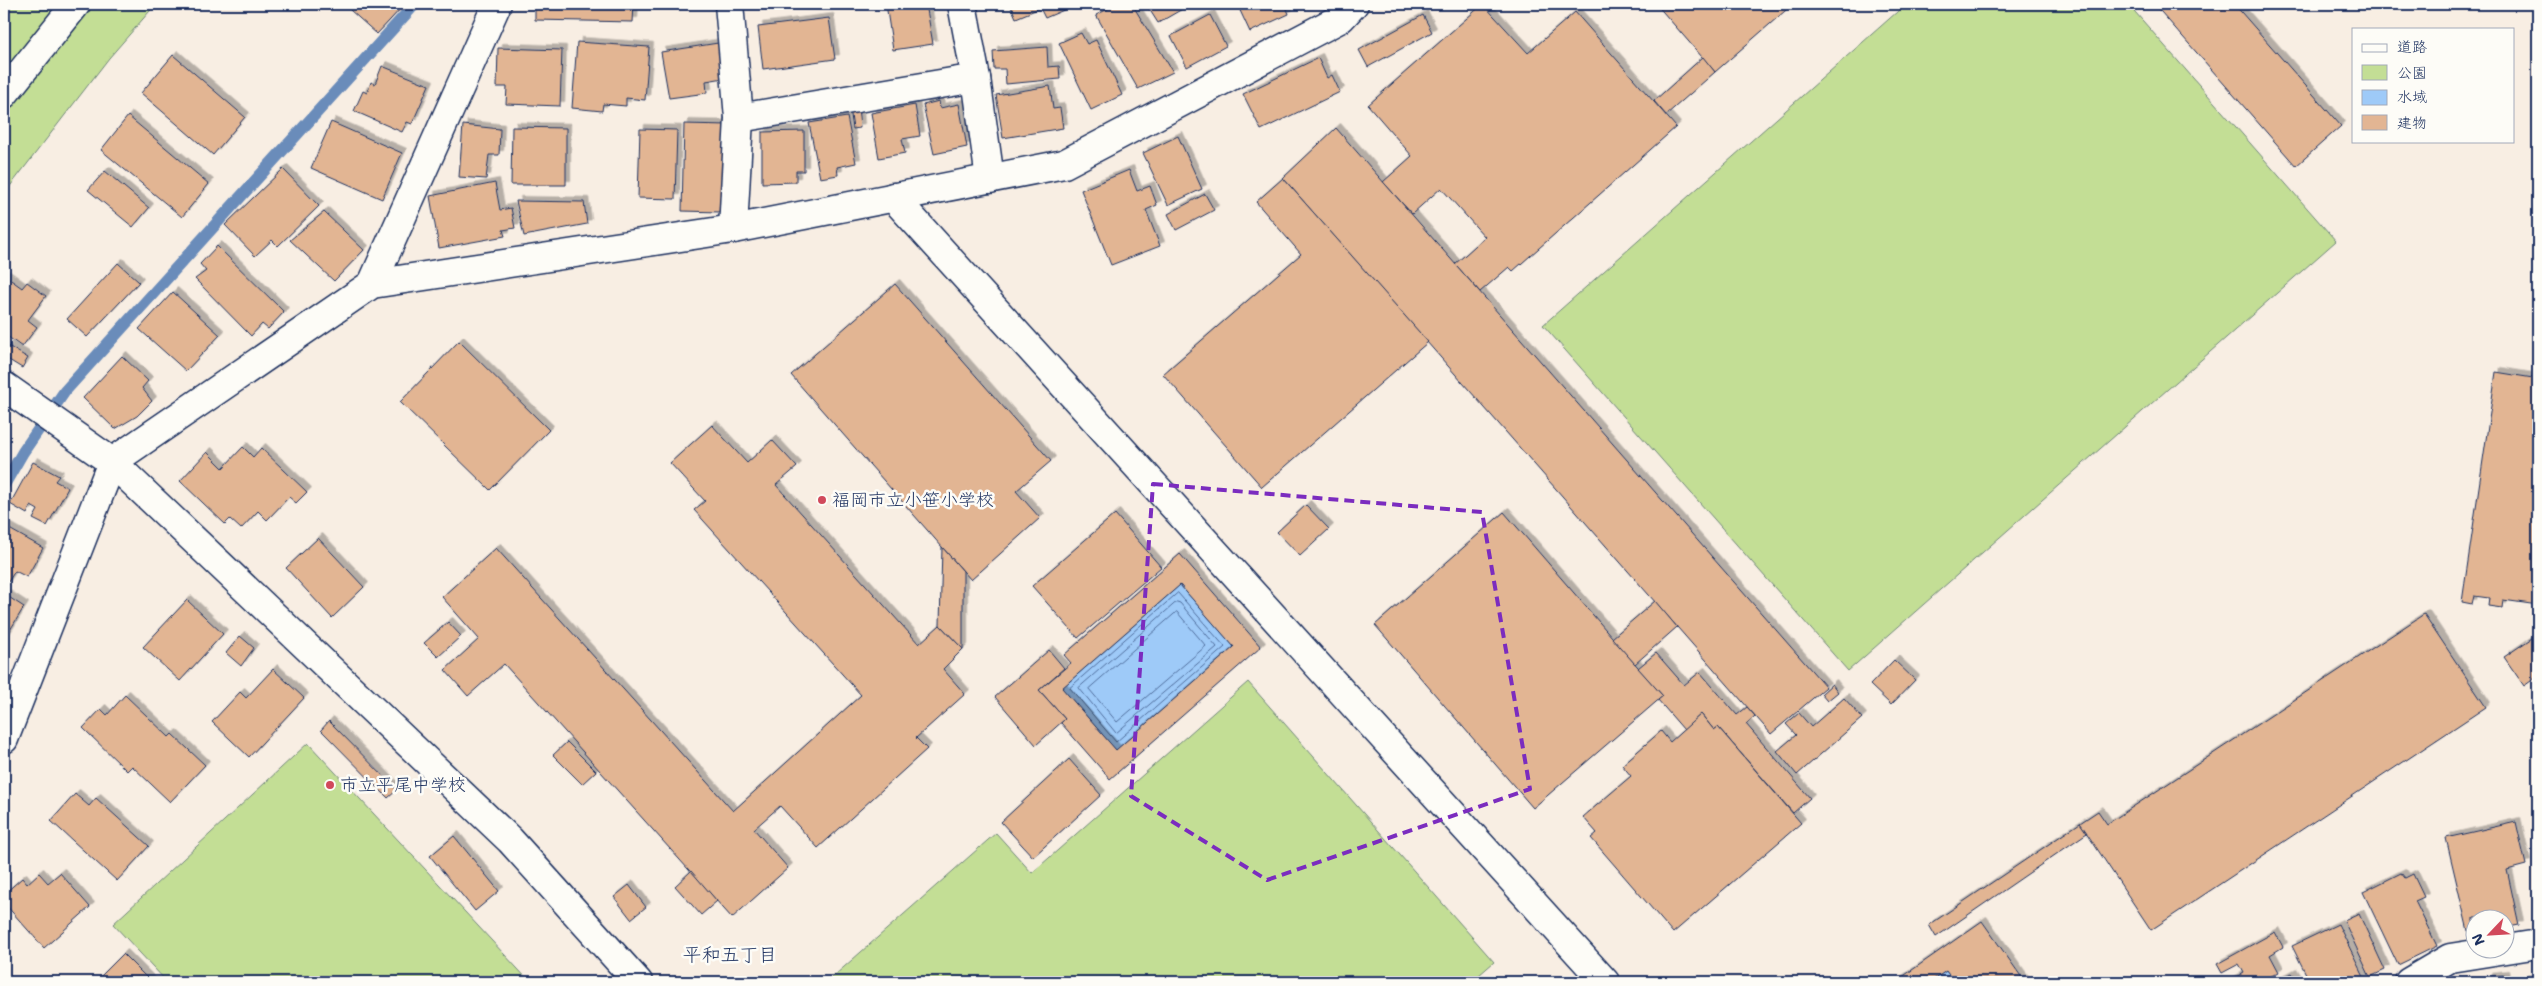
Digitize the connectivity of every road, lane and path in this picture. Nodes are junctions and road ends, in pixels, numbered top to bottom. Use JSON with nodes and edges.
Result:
{"nodes":[{"id":1,"x":76,"y":4,"type":"edge"},
{"id":2,"x":497,"y":4,"type":"edge"},
{"id":3,"x":730,"y":4,"type":"edge"},
{"id":4,"x":962,"y":4,"type":"edge"},
{"id":5,"x":1341,"y":8,"type":"edge"},
{"id":6,"x":976,"y":78,"type":"junction"},
{"id":7,"x":4,"y":94,"type":"edge"},
{"id":8,"x":739,"y":118,"type":"junction"},
{"id":9,"x":990,"y":179,"type":"junction"},
{"id":10,"x":893,"y":197,"type":"junction"},
{"id":11,"x":733,"y":229,"type":"junction"},
{"id":12,"x":372,"y":284,"type":"junction"},
{"id":13,"x":4,"y":386,"type":"edge"},
{"id":14,"x":112,"y":462,"type":"junction"},
{"id":15,"x":4,"y":739,"type":"edge"},
{"id":16,"x":2538,"y":944,"type":"edge"},
{"id":17,"x":638,"y":982,"type":"edge"},
{"id":18,"x":1605,"y":982,"type":"edge"},
{"id":19,"x":2409,"y":982,"type":"edge"}],
"edges":[{"from":1,"to":7,"type":"street"},
{"from":2,"to":12,"type":"street"},
{"from":3,"to":8,"type":"street"},
{"from":4,"to":6,"type":"street"},
{"from":5,"to":9,"type":"street"},
{"from":6,"to":8,"type":"street"},
{"from":6,"to":9,"type":"street"},
{"from":8,"to":11,"type":"street"},
{"from":9,"to":10,"type":"street"},
{"from":10,"to":11,"type":"street"},
{"from":10,"to":18,"type":"street"},
{"from":11,"to":12,"type":"street"},
{"from":12,"to":14,"type":"street"},
{"from":13,"to":14,"type":"street"},
{"from":14,"to":15,"type":"street"},
{"from":14,"to":17,"type":"street"},
{"from":16,"to":19,"type":"street"}]}
